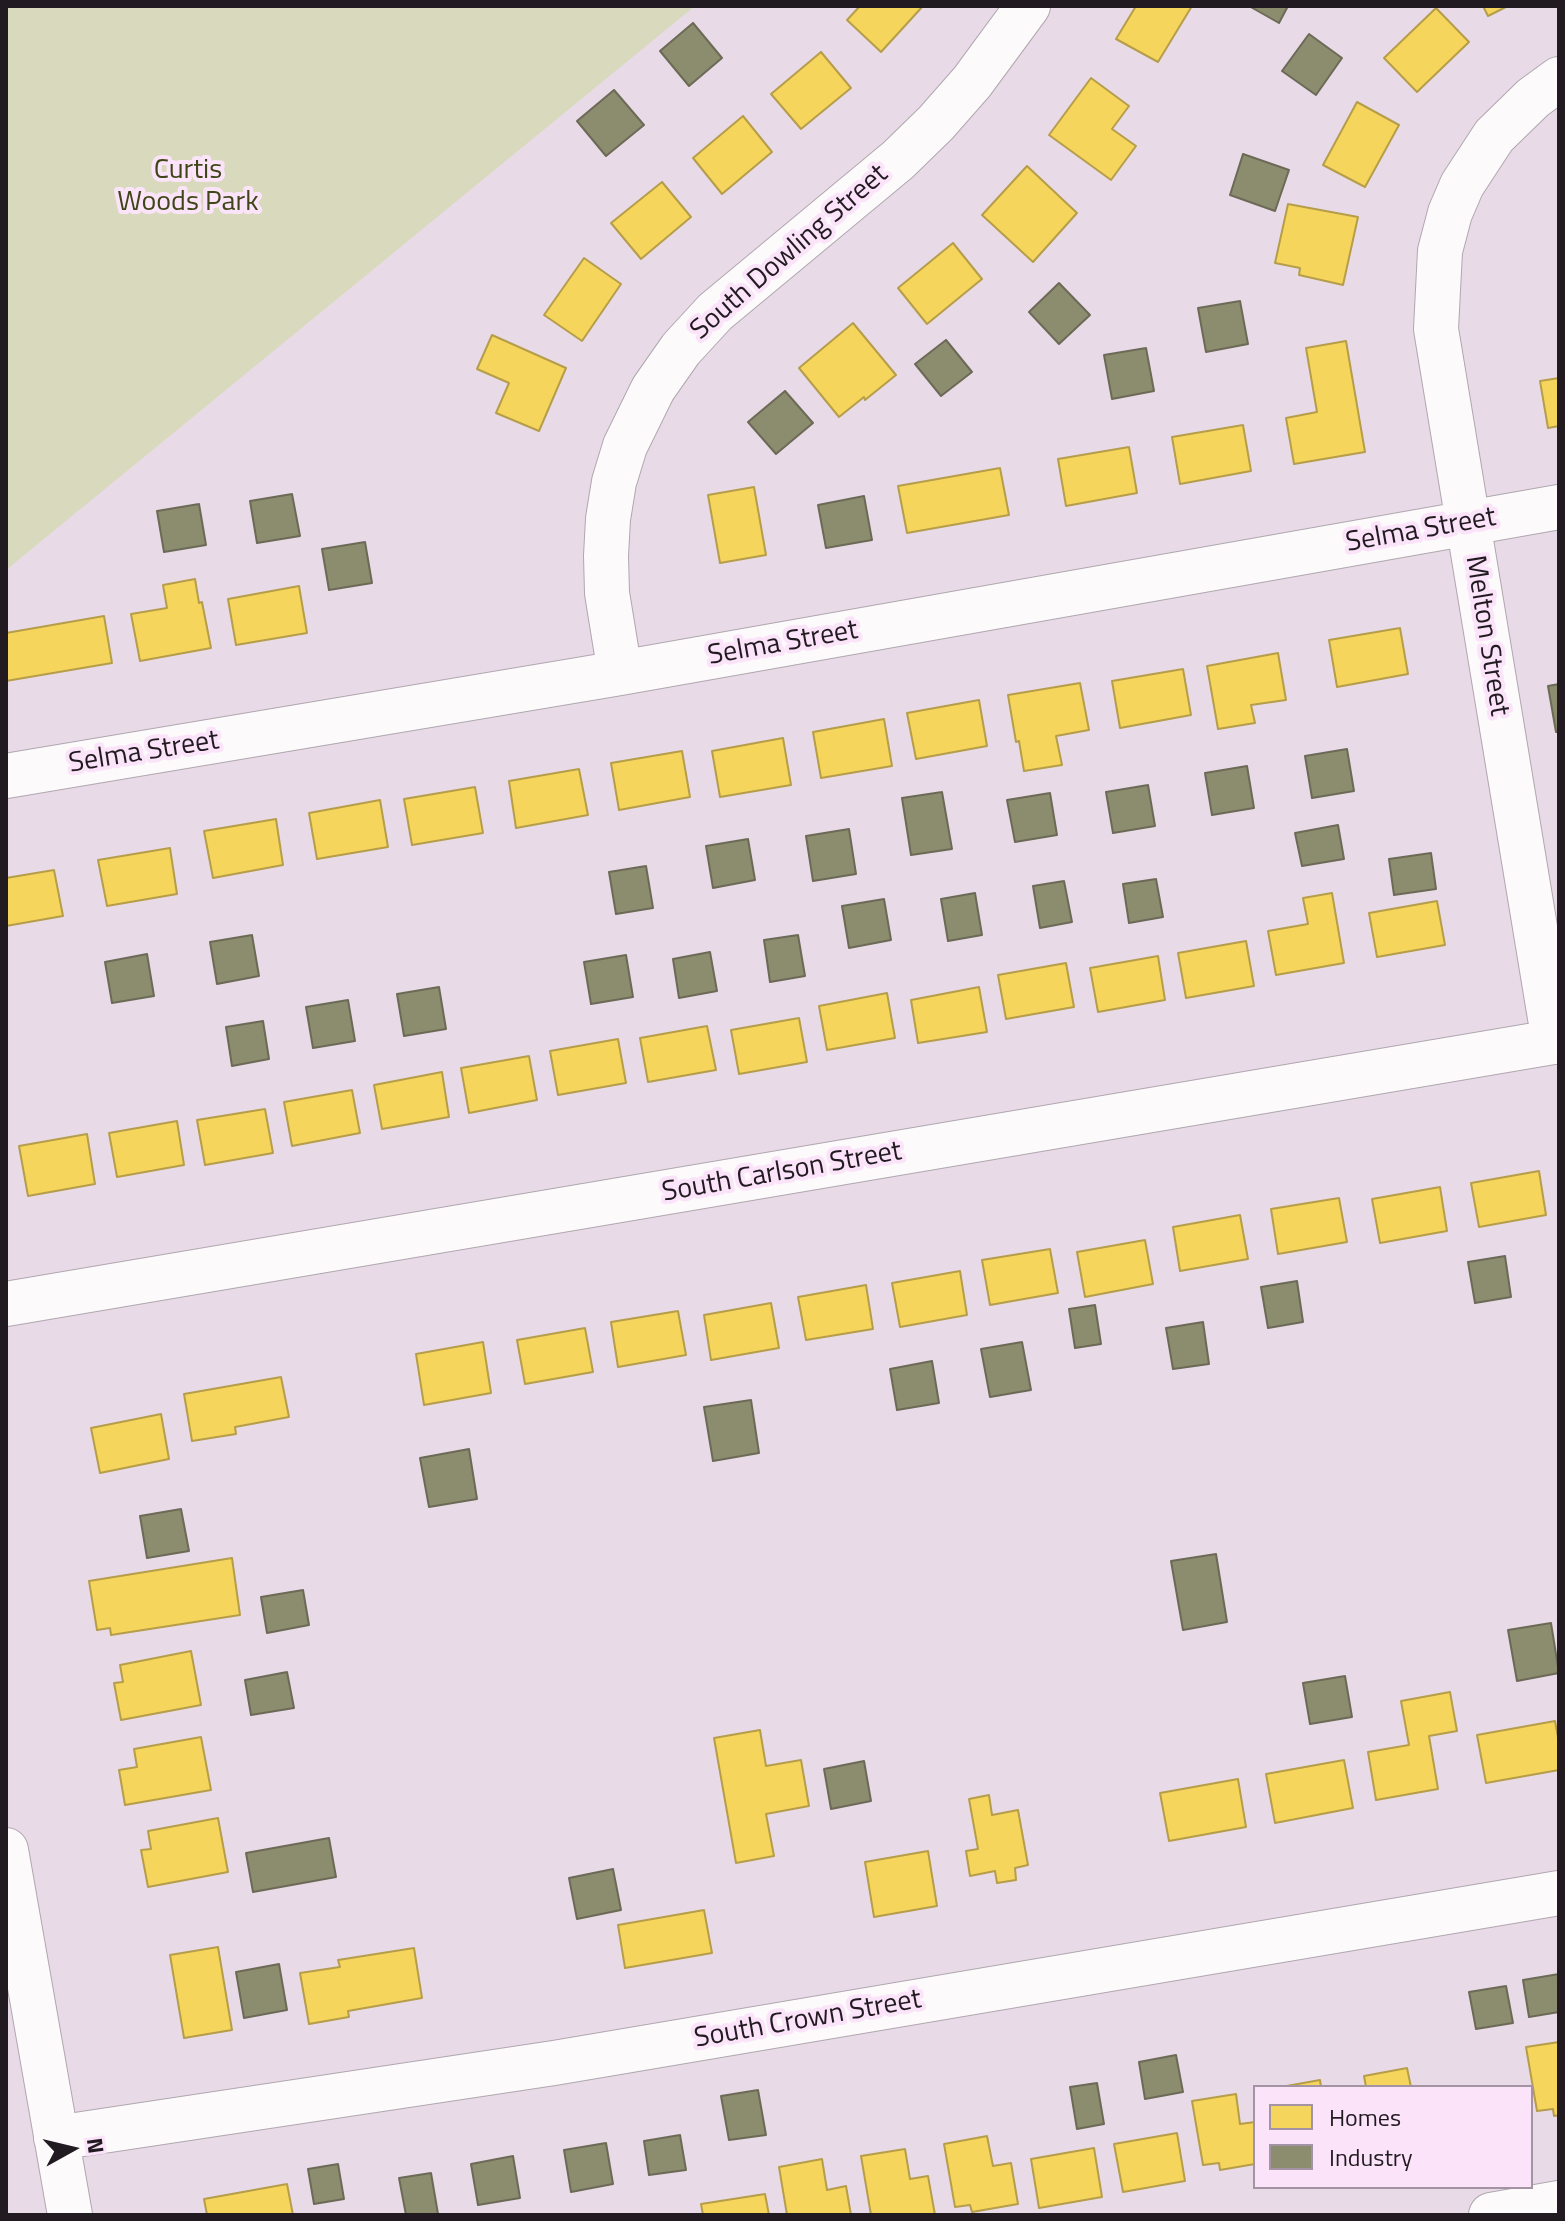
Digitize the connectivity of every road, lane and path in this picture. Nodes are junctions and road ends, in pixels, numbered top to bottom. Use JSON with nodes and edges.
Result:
{"nodes":[{"id":1,"x":1028,"y":6,"type":"edge"},
{"id":2,"x":1559,"y":79,"type":"edge"},
{"id":3,"x":1559,"y":507,"type":"edge"},
{"id":4,"x":1467,"y":522,"type":"junction"},
{"id":5,"x":620,"y":673,"type":"junction"},
{"id":6,"x":6,"y":776,"type":"edge"},
{"id":7,"x":1556,"y":1042,"type":"edge"},
{"id":8,"x":6,"y":1304,"type":"edge"},
{"id":9,"x":6,"y":1851,"type":"edge"},
{"id":10,"x":1559,"y":1893,"type":"edge"},
{"id":11,"x":56,"y":2138,"type":"junction"},
{"id":12,"x":1559,"y":2203,"type":"edge"},
{"id":13,"x":70,"y":2215,"type":"edge"},
{"id":14,"x":1491,"y":2215,"type":"edge"}],
"edges":[{"from":1,"to":5,"type":"street","name":"South Dowling Street"},
{"from":2,"to":4,"type":"street","name":"Melton Street"},
{"from":3,"to":4,"type":"street","name":"Selma Street"},
{"from":4,"to":5,"type":"street","name":"Selma Street"},
{"from":4,"to":7,"type":"street","name":"Melton Street"},
{"from":5,"to":6,"type":"street","name":"Selma Street"},
{"from":7,"to":8,"type":"street","name":"South Carlson Street"},
{"from":9,"to":11,"type":"street"},
{"from":10,"to":11,"type":"street","name":"South Crown Street"},
{"from":11,"to":13,"type":"street"},
{"from":12,"to":14,"type":"street"}]}
